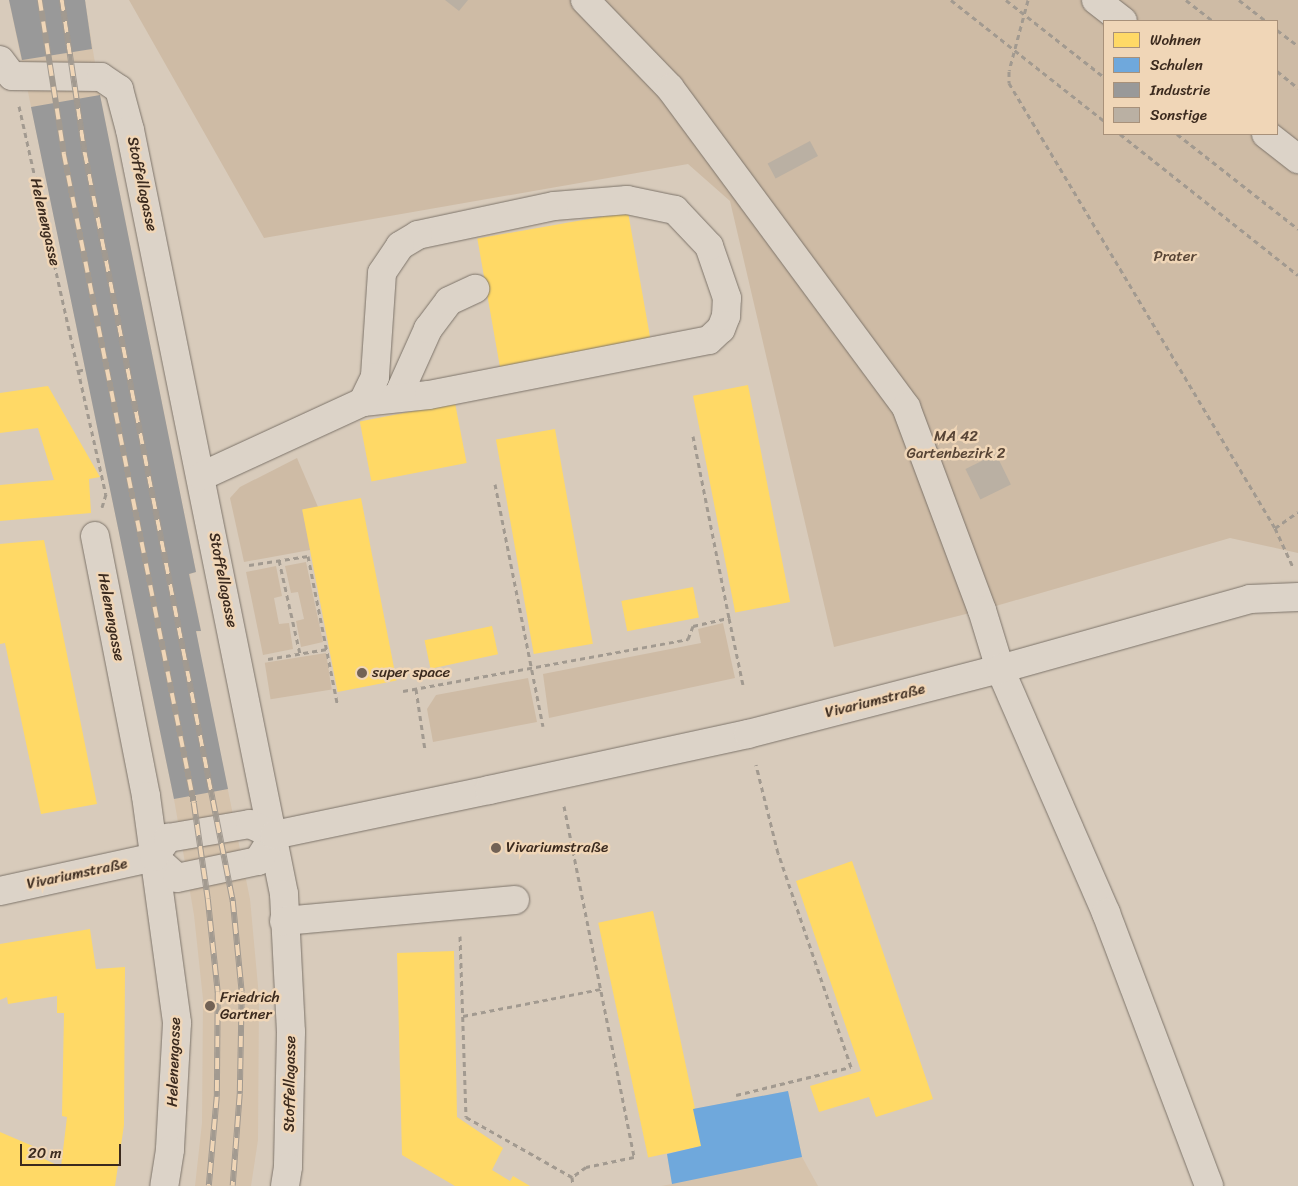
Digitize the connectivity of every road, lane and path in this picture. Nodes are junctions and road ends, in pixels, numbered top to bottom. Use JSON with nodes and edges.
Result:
{"nodes":[{"id":1,"x":584,"y":0,"type":"edge"},
{"id":2,"x":951,"y":0,"type":"edge"},
{"id":3,"x":1006,"y":0,"type":"edge"},
{"id":4,"x":1028,"y":0,"type":"edge"},
{"id":5,"x":1096,"y":0,"type":"edge"},
{"id":6,"x":1186,"y":0,"type":"edge"},
{"id":7,"x":1239,"y":0,"type":"edge"},
{"id":8,"x":1025,"y":15,"type":"junction"},
{"id":9,"x":1122,"y":20,"type":"edge"},
{"id":10,"x":1212,"y":20,"type":"edge"},
{"id":11,"x":1265,"y":20,"type":"edge"},
{"id":12,"x":1278,"y":31,"type":"edge"},
{"id":13,"x":1298,"y":46,"type":"edge"},
{"id":14,"x":1014,"y":50,"type":"junction"},
{"id":15,"x":6,"y":68,"type":"edge"},
{"id":16,"x":1278,"y":72,"type":"edge"},
{"id":17,"x":1103,"y":76,"type":"edge"},
{"id":18,"x":1298,"y":88,"type":"edge"},
{"id":19,"x":1103,"y":120,"type":"edge"},
{"id":20,"x":1121,"y":135,"type":"edge"},
{"id":21,"x":1178,"y":135,"type":"edge"},
{"id":22,"x":1267,"y":135,"type":"edge"},
{"id":23,"x":1298,"y":159,"type":"edge"},
{"id":24,"x":1298,"y":229,"type":"edge"},
{"id":25,"x":1298,"y":275,"type":"edge"},
{"id":26,"x":474,"y":289,"type":"dead end"},
{"id":27,"x":85,"y":369,"type":"dead end"},
{"id":28,"x":78,"y":370,"type":"junction"},
{"id":29,"x":397,"y":398,"type":"junction"},
{"id":30,"x":363,"y":402,"type":"junction"},
{"id":31,"x":693,"y":436,"type":"dead end"},
{"id":32,"x":203,"y":483,"type":"junction"},
{"id":33,"x":495,"y":484,"type":"dead end"},
{"id":34,"x":1298,"y":512,"type":"edge"},
{"id":35,"x":1275,"y":528,"type":"junction"},
{"id":36,"x":94,"y":536,"type":"joint"},
{"id":37,"x":279,"y":560,"type":"junction"},
{"id":38,"x":241,"y":567,"type":"dead end"},
{"id":39,"x":1296,"y":597,"type":"edge"},
{"id":40,"x":729,"y":618,"type":"junction"},
{"id":41,"x":327,"y":649,"type":"junction"},
{"id":42,"x":300,"y":654,"type":"junction"},
{"id":43,"x":260,"y":660,"type":"dead end"},
{"id":44,"x":532,"y":668,"type":"junction"},
{"id":45,"x":1000,"y":669,"type":"junction"},
{"id":46,"x":743,"y":685,"type":"dead end"},
{"id":47,"x":416,"y":689,"type":"junction"},
{"id":48,"x":404,"y":691,"type":"dead end"},
{"id":49,"x":336,"y":703,"type":"dead end"},
{"id":50,"x":543,"y":726,"type":"dead end"},
{"id":51,"x":748,"y":734,"type":"junction"},
{"id":52,"x":425,"y":750,"type":"dead end"},
{"id":53,"x":558,"y":775,"type":"junction"},
{"id":54,"x":274,"y":835,"type":"junction"},
{"id":55,"x":154,"y":857,"type":"junction"},
{"id":56,"x":0,"y":891,"type":"edge"},
{"id":57,"x":515,"y":900,"type":"dead end"},
{"id":58,"x":459,"y":905,"type":"junction"},
{"id":59,"x":284,"y":921,"type":"junction"},
{"id":60,"x":601,"y":990,"type":"junction"},
{"id":61,"x":463,"y":1016,"type":"junction"},
{"id":62,"x":736,"y":1095,"type":"dead end"},
{"id":63,"x":572,"y":1177,"type":"junction"},
{"id":64,"x":164,"y":1186,"type":"edge"},
{"id":65,"x":285,"y":1186,"type":"edge"},
{"id":66,"x":573,"y":1186,"type":"edge"},
{"id":67,"x":1209,"y":1186,"type":"edge"}],
"edges":[{"from":1,"to":45,"type":"street"},
{"from":2,"to":14,"type":"path"},
{"from":3,"to":8,"type":"path"},
{"from":4,"to":8,"type":"path"},
{"from":5,"to":9,"type":"street"},
{"from":6,"to":10,"type":"path"},
{"from":7,"to":11,"type":"path"},
{"from":8,"to":14,"type":"path"},
{"from":8,"to":17,"type":"path"},
{"from":12,"to":13,"type":"path"},
{"from":14,"to":19,"type":"path"},
{"from":14,"to":35,"type":"path"},
{"from":15,"to":28,"type":"path","name":"Helenengasse"},
{"from":15,"to":32,"type":"street","name":"Stoffellagasse"},
{"from":16,"to":18,"type":"path"},
{"from":20,"to":25,"type":"path"},
{"from":21,"to":24,"type":"path"},
{"from":22,"to":23,"type":"street"},
{"from":26,"to":29,"type":"street"},
{"from":27,"to":28,"type":"path"},
{"from":28,"to":36,"type":"path","name":"Helenengasse"},
{"from":29,"to":30,"type":"street"},
{"from":29,"to":30,"type":"street"},
{"from":30,"to":32,"type":"street"},
{"from":31,"to":40,"type":"path"},
{"from":32,"to":54,"type":"street","name":"Stoffellagasse"},
{"from":33,"to":44,"type":"path"},
{"from":34,"to":35,"type":"path"},
{"from":35,"to":39,"type":"path"},
{"from":36,"to":55,"type":"street","name":"Helenengasse"},
{"from":37,"to":38,"type":"path"},
{"from":37,"to":41,"type":"path"},
{"from":37,"to":42,"type":"path"},
{"from":39,"to":45,"type":"street","name":"Vivariumstraße"},
{"from":40,"to":44,"type":"path"},
{"from":40,"to":46,"type":"path"},
{"from":41,"to":42,"type":"path"},
{"from":41,"to":49,"type":"path"},
{"from":42,"to":43,"type":"path"},
{"from":44,"to":47,"type":"path"},
{"from":44,"to":50,"type":"path"},
{"from":45,"to":51,"type":"street","name":"Vivariumstraße"},
{"from":45,"to":67,"type":"street"},
{"from":47,"to":48,"type":"path"},
{"from":47,"to":52,"type":"path"},
{"from":51,"to":53,"type":"street","name":"Vivariumstraße"},
{"from":51,"to":62,"type":"path"},
{"from":53,"to":54,"type":"street","name":"Vivariumstraße"},
{"from":53,"to":60,"type":"path"},
{"from":54,"to":55,"type":"street"},
{"from":54,"to":55,"type":"street"},
{"from":54,"to":59,"type":"street","name":"Stoffellagasse"},
{"from":55,"to":56,"type":"street","name":"Vivariumstraße"},
{"from":55,"to":64,"type":"street","name":"Helenengasse"},
{"from":57,"to":58,"type":"street"},
{"from":58,"to":59,"type":"street"},
{"from":58,"to":61,"type":"path"},
{"from":59,"to":65,"type":"street","name":"Stoffellagasse"},
{"from":60,"to":61,"type":"path"},
{"from":60,"to":63,"type":"path"},
{"from":61,"to":63,"type":"path"},
{"from":63,"to":66,"type":"path"}]}
